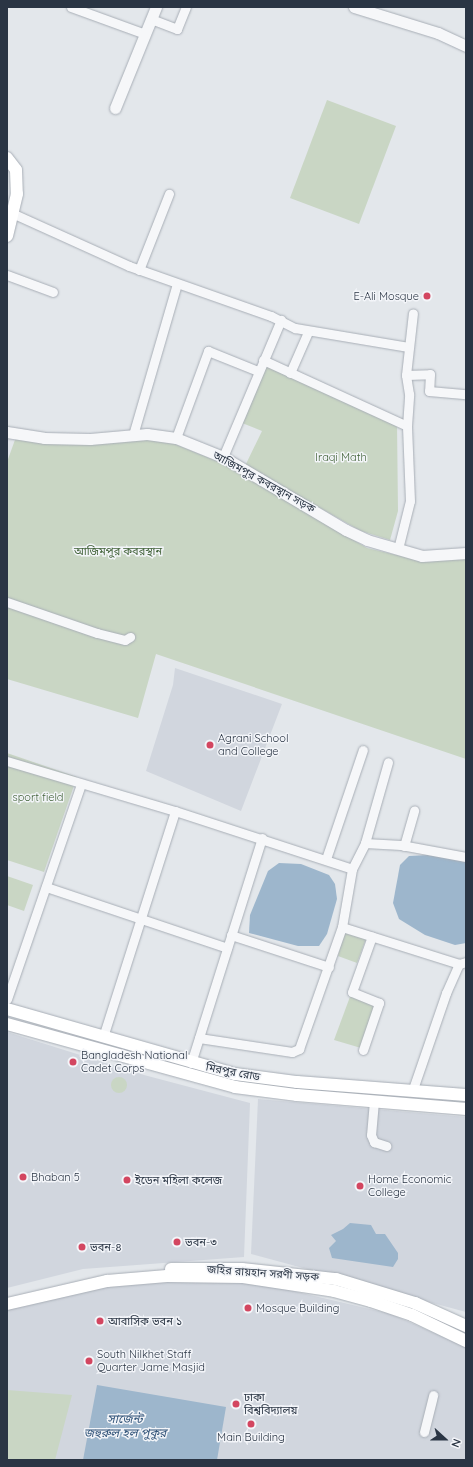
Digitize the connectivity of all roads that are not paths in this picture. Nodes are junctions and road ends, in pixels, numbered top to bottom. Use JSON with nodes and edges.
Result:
{"nodes":[{"id":1,"x":71,"y":7,"type":"edge"},
{"id":2,"x":156,"y":7,"type":"edge"},
{"id":3,"x":186,"y":7,"type":"edge"},
{"id":4,"x":354,"y":7,"type":"edge"},
{"id":5,"x":151,"y":19,"type":"junction"},
{"id":6,"x":145,"y":34,"type":"junction"},
{"id":7,"x":466,"y":46,"type":"edge"},
{"id":8,"x":115,"y":108,"type":"dead end"},
{"id":9,"x":7,"y":158,"type":"edge"},
{"id":10,"x":7,"y":167,"type":"edge"},
{"id":11,"x":169,"y":194,"type":"dead end"},
{"id":12,"x":9,"y":223,"type":"edge"},
{"id":13,"x":139,"y":270,"type":"junction"},
{"id":14,"x":7,"y":275,"type":"edge"},
{"id":15,"x":177,"y":284,"type":"junction"},
{"id":16,"x":53,"y":292,"type":"dead end"},
{"id":17,"x":412,"y":312,"type":"dead end"},
{"id":18,"x":280,"y":320,"type":"junction"},
{"id":19,"x":308,"y":332,"type":"junction"},
{"id":20,"x":408,"y":347,"type":"junction"},
{"id":21,"x":263,"y":360,"type":"junction"},
{"id":22,"x":258,"y":371,"type":"junction"},
{"id":23,"x":290,"y":373,"type":"junction"},
{"id":24,"x":406,"y":375,"type":"junction"},
{"id":25,"x":466,"y":394,"type":"edge"},
{"id":26,"x":407,"y":426,"type":"junction"},
{"id":27,"x":7,"y":432,"type":"edge"},
{"id":28,"x":133,"y":435,"type":"junction"},
{"id":29,"x":176,"y":438,"type":"junction"},
{"id":30,"x":223,"y":457,"type":"junction"},
{"id":31,"x":398,"y":549,"type":"junction"},
{"id":32,"x":466,"y":553,"type":"edge"},
{"id":33,"x":7,"y":602,"type":"edge"},
{"id":34,"x":130,"y":637,"type":"dead end"},
{"id":35,"x":363,"y":750,"type":"dead end"},
{"id":36,"x":7,"y":761,"type":"edge"},
{"id":37,"x":388,"y":762,"type":"dead end"},
{"id":38,"x":81,"y":784,"type":"junction"},
{"id":39,"x":414,"y":810,"type":"dead end"},
{"id":40,"x":175,"y":811,"type":"junction"},
{"id":41,"x":262,"y":838,"type":"junction"},
{"id":42,"x":366,"y":843,"type":"junction"},
{"id":43,"x":404,"y":846,"type":"junction"},
{"id":44,"x":466,"y":857,"type":"edge"},
{"id":45,"x":326,"y":859,"type":"junction"},
{"id":46,"x":352,"y":869,"type":"junction"},
{"id":47,"x":46,"y":887,"type":"junction"},
{"id":48,"x":140,"y":919,"type":"junction"},
{"id":49,"x":342,"y":927,"type":"junction"},
{"id":50,"x":231,"y":936,"type":"junction"},
{"id":51,"x":372,"y":936,"type":"junction"},
{"id":52,"x":227,"y":948,"type":"junction"},
{"id":53,"x":463,"y":963,"type":"edge"},
{"id":54,"x":329,"y":967,"type":"junction"},
{"id":55,"x":7,"y":999,"type":"edge"},
{"id":56,"x":7,"y":1009,"type":"edge"},
{"id":57,"x":7,"y":1024,"type":"edge"},
{"id":58,"x":102,"y":1037,"type":"junction"},
{"id":59,"x":199,"y":1038,"type":"junction"},
{"id":60,"x":363,"y":1050,"type":"dead end"},
{"id":61,"x":191,"y":1063,"type":"junction"},
{"id":62,"x":413,"y":1089,"type":"junction"},
{"id":63,"x":466,"y":1095,"type":"edge"},
{"id":64,"x":374,"y":1101,"type":"junction"},
{"id":65,"x":466,"y":1109,"type":"edge"},
{"id":66,"x":386,"y":1146,"type":"dead end"},
{"id":67,"x":7,"y":1298,"type":"edge"},
{"id":68,"x":7,"y":1304,"type":"edge"},
{"id":69,"x":466,"y":1326,"type":"edge"},
{"id":70,"x":466,"y":1341,"type":"edge"},
{"id":71,"x":433,"y":1394,"type":"dead end"},
{"id":72,"x":424,"y":1432,"type":"dead end"}],
"edges":[{"from":1,"to":6,"type":"street"},
{"from":2,"to":5,"type":"street"},
{"from":3,"to":5,"type":"street"},
{"from":4,"to":7,"type":"street"},
{"from":5,"to":6,"type":"street"},
{"from":6,"to":8,"type":"street"},
{"from":9,"to":12,"type":"main road"},
{"from":10,"to":12,"type":"main road"},
{"from":11,"to":13,"type":"street"},
{"from":12,"to":13,"type":"street"},
{"from":13,"to":15,"type":"street"},
{"from":14,"to":16,"type":"street"},
{"from":15,"to":18,"type":"street"},
{"from":15,"to":28,"type":"street"},
{"from":17,"to":20,"type":"street"},
{"from":18,"to":19,"type":"street"},
{"from":18,"to":21,"type":"street"},
{"from":19,"to":20,"type":"street"},
{"from":19,"to":23,"type":"street"},
{"from":20,"to":24,"type":"street"},
{"from":21,"to":22,"type":"street"},
{"from":21,"to":23,"type":"street"},
{"from":22,"to":29,"type":"street"},
{"from":22,"to":30,"type":"street"},
{"from":23,"to":26,"type":"street"},
{"from":24,"to":25,"type":"street"},
{"from":24,"to":26,"type":"street"},
{"from":26,"to":31,"type":"street"},
{"from":27,"to":28,"type":"street","name":"আজিমপুর কবরস্থান সড়ক"},
{"from":28,"to":29,"type":"street","name":"আজিমপুর কবরস্থান সড়ক"},
{"from":29,"to":30,"type":"street","name":"আজিমপুর কবরস্থান সড়ক"},
{"from":30,"to":31,"type":"street","name":"আজিমপুর কবরস্থান সড়ক"},
{"from":31,"to":32,"type":"street","name":"আজিমপুর কবরস্থান সড়ক"},
{"from":33,"to":34,"type":"street"},
{"from":35,"to":45,"type":"street"},
{"from":36,"to":38,"type":"street"},
{"from":37,"to":42,"type":"street"},
{"from":38,"to":40,"type":"street"},
{"from":38,"to":47,"type":"street"},
{"from":39,"to":43,"type":"street"},
{"from":40,"to":41,"type":"street"},
{"from":40,"to":48,"type":"street"},
{"from":41,"to":45,"type":"street"},
{"from":41,"to":50,"type":"street"},
{"from":42,"to":43,"type":"street"},
{"from":42,"to":46,"type":"street"},
{"from":43,"to":44,"type":"street"},
{"from":45,"to":46,"type":"street"},
{"from":46,"to":49,"type":"street"},
{"from":47,"to":48,"type":"street"},
{"from":47,"to":55,"type":"street"},
{"from":48,"to":52,"type":"street"},
{"from":48,"to":58,"type":"street"},
{"from":49,"to":51,"type":"street"},
{"from":49,"to":54,"type":"street"},
{"from":50,"to":52,"type":"street"},
{"from":50,"to":54,"type":"street"},
{"from":51,"to":53,"type":"street"},
{"from":51,"to":60,"type":"street"},
{"from":52,"to":59,"type":"street"},
{"from":53,"to":62,"type":"street"},
{"from":54,"to":59,"type":"street"},
{"from":56,"to":58,"type":"main road","name":"মিরপুর রোড"},
{"from":57,"to":64,"type":"main road","name":"মিরপুর রোড"},
{"from":58,"to":61,"type":"main road","name":"মিরপুর রোড"},
{"from":59,"to":61,"type":"street"},
{"from":61,"to":62,"type":"main road","name":"মিরপুর রোড"},
{"from":62,"to":63,"type":"main road","name":"মিরপুর রোড"},
{"from":64,"to":65,"type":"main road","name":"মিরপুর রোড"},
{"from":64,"to":66,"type":"street"},
{"from":67,"to":69,"type":"main road","name":"জহির রায়হান সরণী সড়ক"},
{"from":68,"to":70,"type":"main road"},
{"from":71,"to":72,"type":"street"}]}
